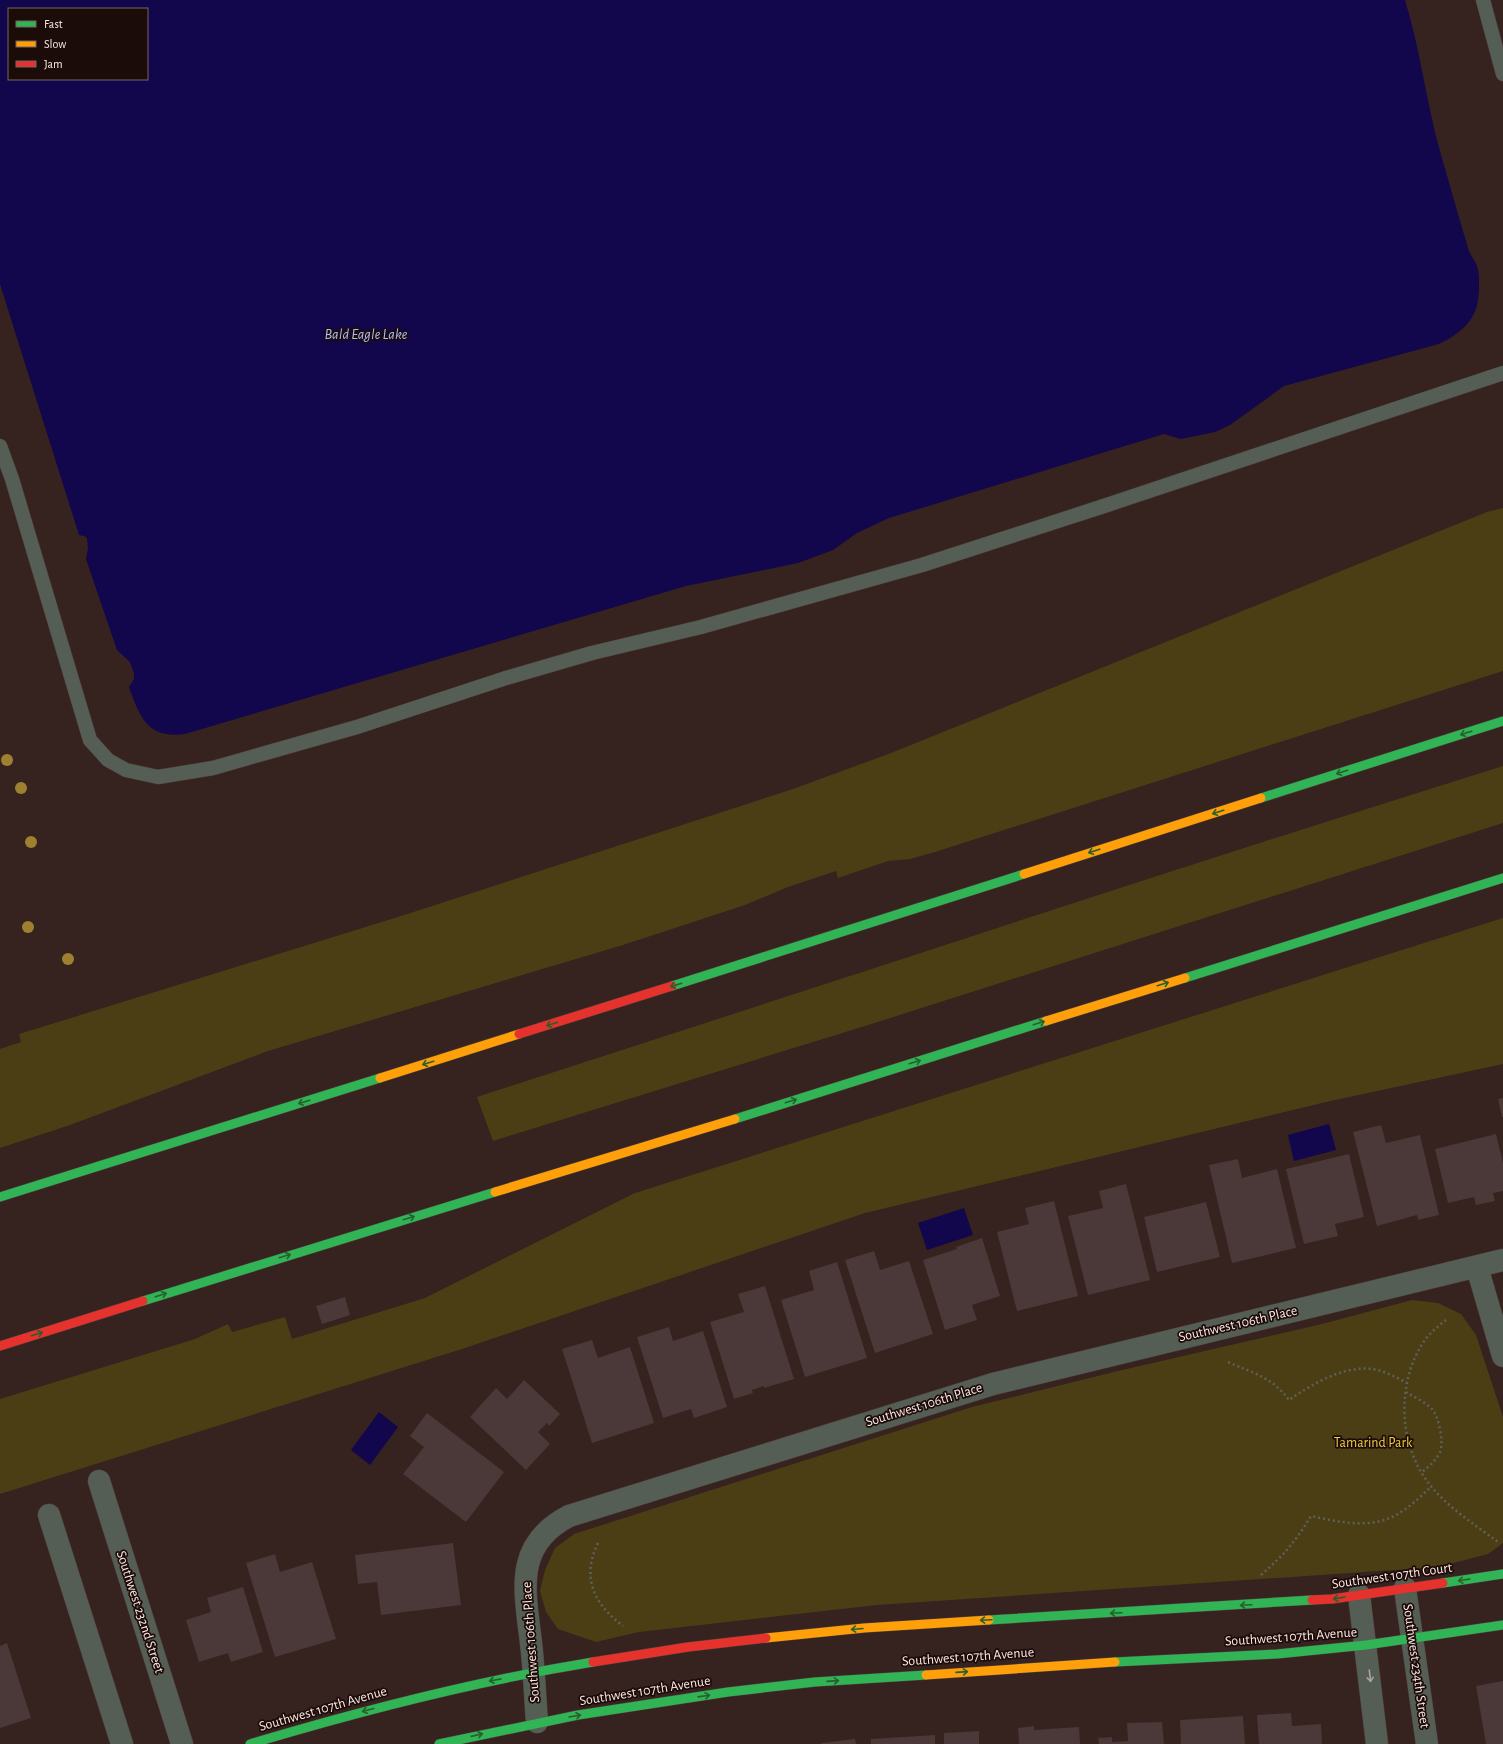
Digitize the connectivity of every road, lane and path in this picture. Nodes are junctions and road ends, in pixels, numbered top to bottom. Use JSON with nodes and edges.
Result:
{"nodes":[{"id":1,"x":1483,"y":0,"type":"edge"},
{"id":2,"x":1503,"y":74,"type":"edge"},
{"id":3,"x":1503,"y":373,"type":"edge"},
{"id":4,"x":0,"y":446,"type":"edge"},
{"id":5,"x":1503,"y":721,"type":"edge"},
{"id":6,"x":1503,"y":878,"type":"edge"},
{"id":7,"x":0,"y":1197,"type":"edge"},
{"id":8,"x":1503,"y":1260,"type":"edge"},
{"id":9,"x":1477,"y":1267,"type":"junction"},
{"id":10,"x":1446,"y":1320,"type":"dead end"},
{"id":11,"x":0,"y":1346,"type":"edge"},
{"id":12,"x":1503,"y":1356,"type":"edge"},
{"id":13,"x":1228,"y":1362,"type":"dead end"},
{"id":14,"x":1407,"y":1383,"type":"junction"},
{"id":15,"x":1406,"y":1392,"type":"junction"},
{"id":16,"x":1421,"y":1473,"type":"junction"},
{"id":17,"x":99,"y":1481,"type":"dead end"},
{"id":18,"x":1431,"y":1487,"type":"junction"},
{"id":19,"x":48,"y":1514,"type":"dead end"},
{"id":20,"x":1498,"y":1542,"type":"dead end"},
{"id":21,"x":598,"y":1543,"type":"dead end"},
{"id":22,"x":1503,"y":1574,"type":"edge"},
{"id":23,"x":1260,"y":1575,"type":"dead end"},
{"id":24,"x":1405,"y":1588,"type":"junction"},
{"id":25,"x":1359,"y":1595,"type":"junction"},
{"id":26,"x":1285,"y":1603,"type":"joint"},
{"id":27,"x":1503,"y":1625,"type":"edge"},
{"id":28,"x":624,"y":1626,"type":"dead end"},
{"id":29,"x":1412,"y":1639,"type":"junction"},
{"id":30,"x":1366,"y":1645,"type":"junction"},
{"id":31,"x":533,"y":1672,"type":"junction"},
{"id":32,"x":537,"y":1722,"type":"junction"},
{"id":33,"x":122,"y":1744,"type":"edge"},
{"id":34,"x":182,"y":1744,"type":"edge"},
{"id":35,"x":250,"y":1744,"type":"edge"},
{"id":36,"x":439,"y":1744,"type":"edge"},
{"id":37,"x":1377,"y":1744,"type":"edge"},
{"id":38,"x":1427,"y":1744,"type":"edge"}],
"edges":[{"from":1,"to":2,"type":"lane"},
{"from":3,"to":4,"type":"lane"},
{"from":5,"to":7,"type":"main road","one_way":true},
{"from":11,"to":6,"type":"main road","one_way":true},
{"from":8,"to":9,"type":"street","name":"Southwest 106th Place"},
{"from":9,"to":12,"type":"street"},
{"from":9,"to":31,"type":"street","name":"Southwest 106th Place"},
{"from":10,"to":14,"type":"path"},
{"from":13,"to":14,"type":"path"},
{"from":14,"to":15,"type":"path"},
{"from":15,"to":16,"type":"path"},
{"from":15,"to":16,"type":"path"},
{"from":16,"to":18,"type":"path"},
{"from":17,"to":34,"type":"street","name":"Southwest 232nd Street"},
{"from":18,"to":20,"type":"path"},
{"from":18,"to":23,"type":"path"},
{"from":19,"to":33,"type":"street"},
{"from":21,"to":28,"type":"path"},
{"from":22,"to":24,"type":"main road","name":"Southwest 107th Court","one_way":true},
{"from":24,"to":25,"type":"main road","name":"Southwest 107th Court"},
{"from":24,"to":29,"type":"street","name":"Southwest 234th Street"},
{"from":25,"to":26,"type":"main road","name":"Southwest 107th Court","one_way":true},
{"from":25,"to":30,"type":"street"},
{"from":26,"to":31,"type":"main road","name":"Southwest 107th Avenue","one_way":true},
{"from":27,"to":29,"type":"main road","name":"Southwest 107th Avenue"},
{"from":29,"to":30,"type":"main road","name":"Southwest 107th Avenue"},
{"from":29,"to":38,"type":"street","name":"Southwest 234th Street"},
{"from":32,"to":30,"type":"main road","name":"Southwest 107th Avenue","one_way":true},
{"from":30,"to":37,"type":"street","one_way":true},
{"from":31,"to":32,"type":"street","name":"Southwest 106th Place"},
{"from":31,"to":35,"type":"main road","name":"Southwest 107th Avenue","one_way":true},
{"from":36,"to":32,"type":"main road","name":"Southwest 107th Avenue","one_way":true}]}
